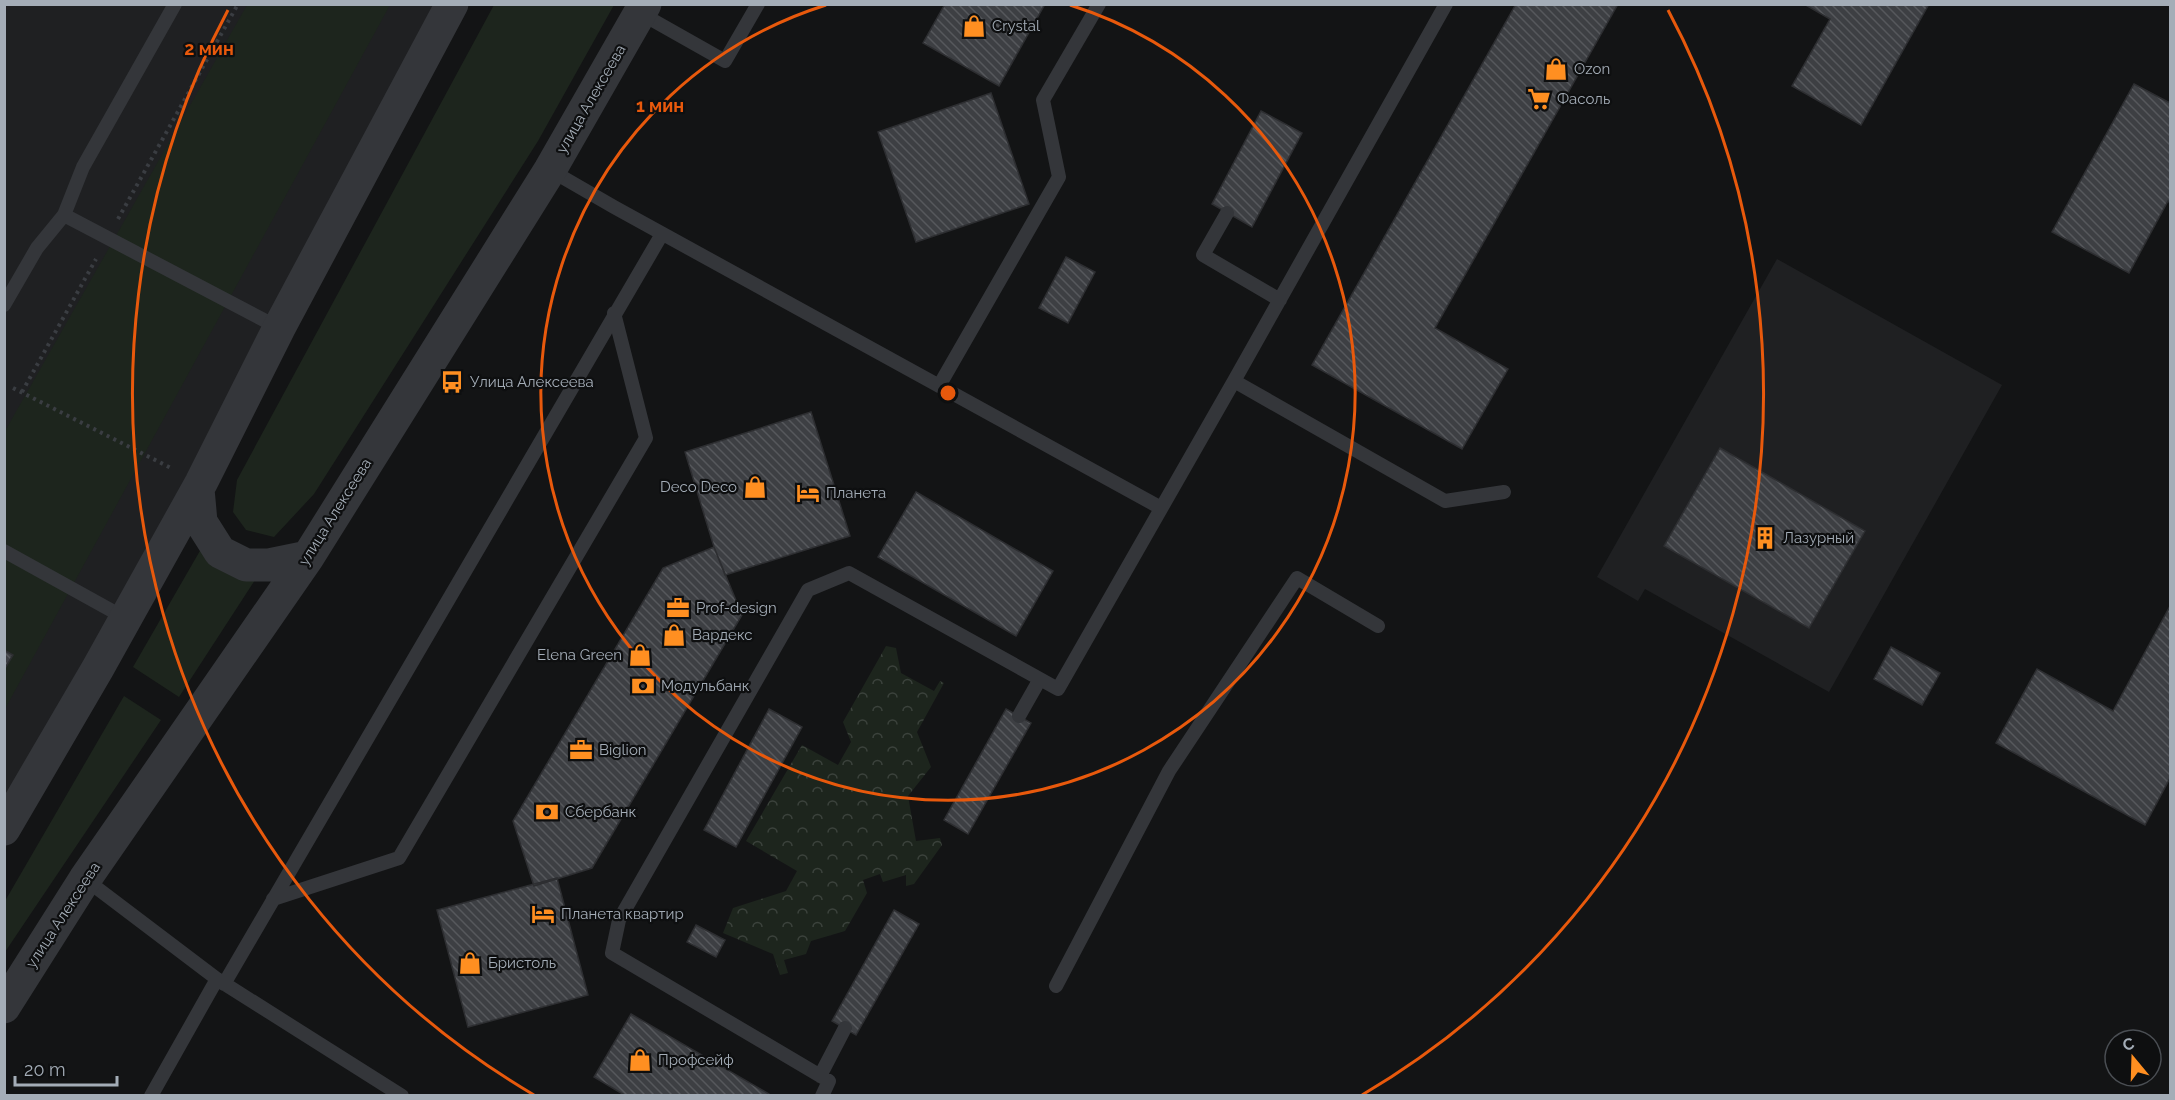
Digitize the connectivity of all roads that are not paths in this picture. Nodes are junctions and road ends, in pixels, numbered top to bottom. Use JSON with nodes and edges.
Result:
{"nodes":[{"id":1,"x":175,"y":4,"type":"edge"},
{"id":2,"x":452,"y":4,"type":"edge"},
{"id":3,"x":758,"y":4,"type":"edge"},
{"id":4,"x":1099,"y":4,"type":"edge"},
{"id":5,"x":1446,"y":4,"type":"edge"},
{"id":6,"x":643,"y":9,"type":"edge"},
{"id":7,"x":550,"y":170,"type":"junction"},
{"id":8,"x":1227,"y":213,"type":"dead end"},
{"id":9,"x":64,"y":215,"type":"junction"},
{"id":10,"x":662,"y":234,"type":"junction"},
{"id":11,"x":1280,"y":300,"type":"junction"},
{"id":12,"x":4,"y":305,"type":"edge"},
{"id":13,"x":614,"y":313,"type":"junction"},
{"id":14,"x":279,"y":328,"type":"junction"},
{"id":15,"x":1234,"y":381,"type":"junction"},
{"id":16,"x":939,"y":386,"type":"junction"},
{"id":17,"x":200,"y":486,"type":"junction"},
{"id":18,"x":1504,"y":492,"type":"dead end"},
{"id":19,"x":1161,"y":508,"type":"junction"},
{"id":20,"x":4,"y":551,"type":"edge"},
{"id":21,"x":308,"y":557,"type":"junction"},
{"id":22,"x":125,"y":618,"type":"junction"},
{"id":23,"x":1378,"y":626,"type":"dead end"},
{"id":24,"x":1040,"y":679,"type":"junction"},
{"id":25,"x":1019,"y":716,"type":"dead end"},
{"id":26,"x":4,"y":829,"type":"edge"},
{"id":27,"x":84,"y":879,"type":"junction"},
{"id":28,"x":273,"y":899,"type":"junction"},
{"id":29,"x":220,"y":981,"type":"junction"},
{"id":30,"x":1056,"y":986,"type":"dead end"},
{"id":31,"x":4,"y":1007,"type":"edge"},
{"id":32,"x":845,"y":1028,"type":"dead end"},
{"id":33,"x":820,"y":1076,"type":"junction"},
{"id":34,"x":151,"y":1095,"type":"edge"},
{"id":35,"x":402,"y":1095,"type":"edge"},
{"id":36,"x":822,"y":1095,"type":"edge"}],
"edges":[{"from":1,"to":9,"type":"lane"},
{"from":2,"to":14,"type":"street"},
{"from":3,"to":6,"type":"lane"},
{"from":4,"to":16,"type":"lane"},
{"from":5,"to":11,"type":"lane"},
{"from":6,"to":7,"type":"street","name":"улица Алексеева"},
{"from":7,"to":10,"type":"lane"},
{"from":7,"to":21,"type":"street","name":"улица Алексеева"},
{"from":8,"to":11,"type":"lane"},
{"from":9,"to":12,"type":"lane"},
{"from":9,"to":14,"type":"lane"},
{"from":10,"to":13,"type":"lane"},
{"from":10,"to":16,"type":"lane"},
{"from":11,"to":15,"type":"lane"},
{"from":13,"to":28,"type":"lane"},
{"from":13,"to":28,"type":"lane"},
{"from":14,"to":17,"type":"street"},
{"from":15,"to":18,"type":"lane"},
{"from":15,"to":19,"type":"lane"},
{"from":16,"to":19,"type":"lane"},
{"from":17,"to":21,"type":"street"},
{"from":17,"to":22,"type":"street"},
{"from":19,"to":24,"type":"lane"},
{"from":20,"to":22,"type":"lane"},
{"from":21,"to":27,"type":"street","name":"улица Алексеева"},
{"from":22,"to":26,"type":"street"},
{"from":23,"to":30,"type":"lane"},
{"from":24,"to":25,"type":"lane"},
{"from":24,"to":33,"type":"lane"},
{"from":27,"to":29,"type":"lane"},
{"from":27,"to":31,"type":"street","name":"улица Алексеева"},
{"from":28,"to":29,"type":"lane"},
{"from":29,"to":34,"type":"lane"},
{"from":29,"to":35,"type":"lane"},
{"from":32,"to":33,"type":"lane"},
{"from":33,"to":36,"type":"lane"}]}
